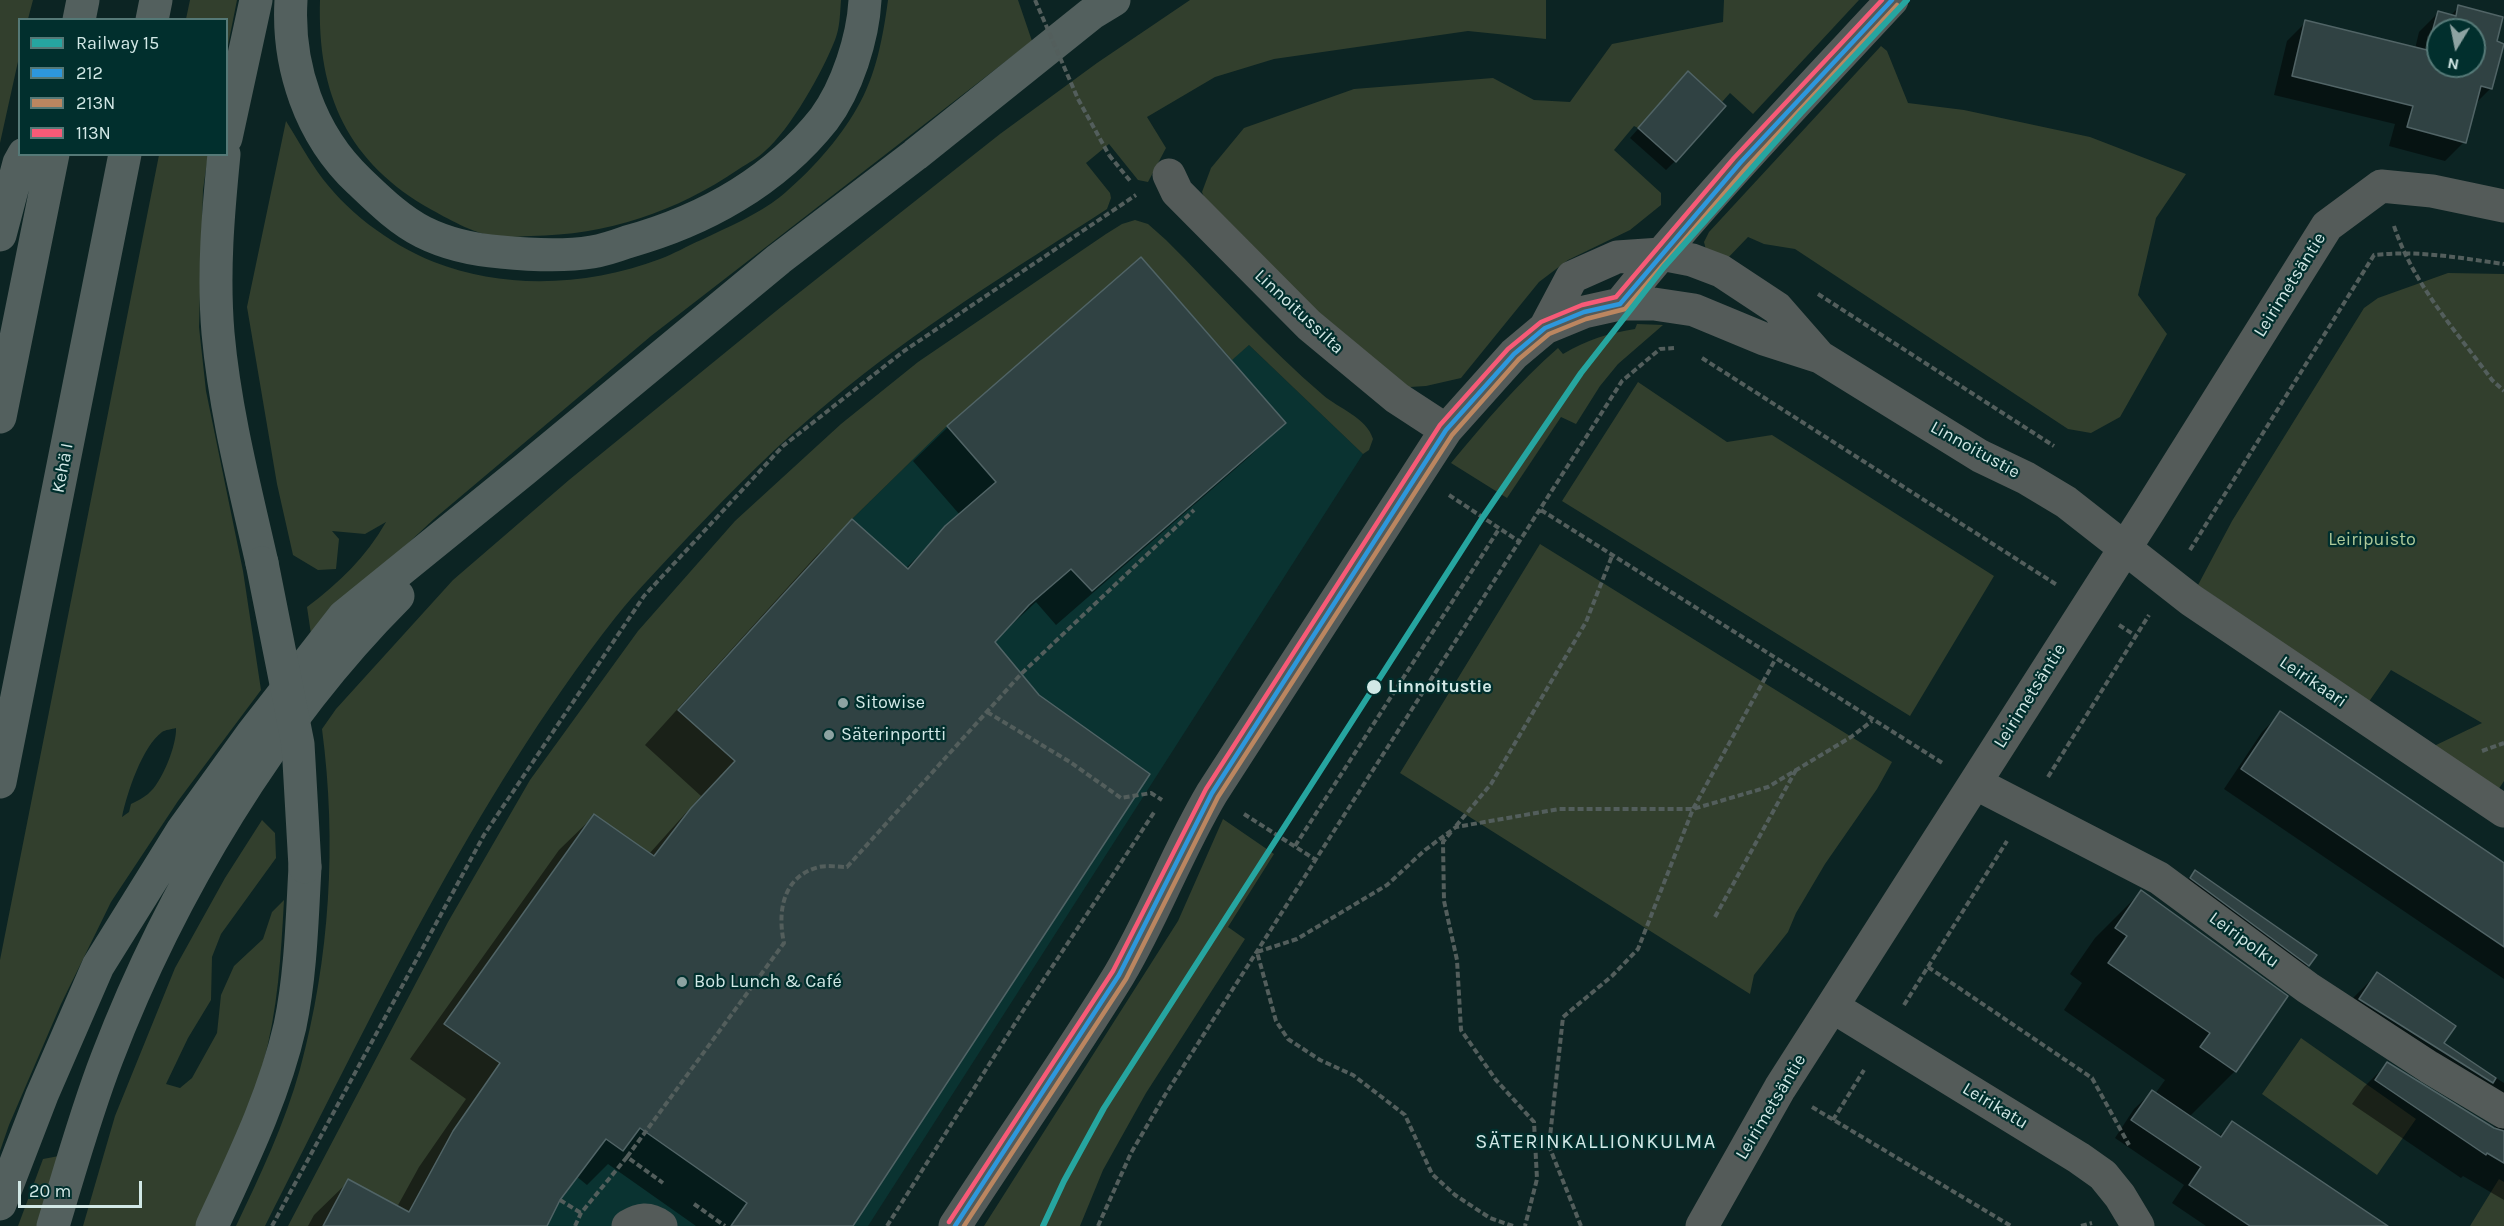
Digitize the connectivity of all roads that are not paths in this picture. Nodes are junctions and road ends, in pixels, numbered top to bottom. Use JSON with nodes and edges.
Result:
{"nodes":[{"id":1,"x":83,"y":0,"type":"edge"},
{"id":2,"x":156,"y":0,"type":"edge"},
{"id":3,"x":256,"y":0,"type":"edge"},
{"id":4,"x":291,"y":0,"type":"edge"},
{"id":5,"x":865,"y":0,"type":"edge"},
{"id":6,"x":1114,"y":0,"type":"edge"},
{"id":7,"x":1892,"y":0,"type":"edge"},
{"id":8,"x":79,"y":18,"type":"edge"},
{"id":9,"x":152,"y":18,"type":"edge"},
{"id":10,"x":228,"y":129,"type":"edge"},
{"id":11,"x":23,"y":156,"type":"edge"},
{"id":12,"x":53,"y":156,"type":"edge"},
{"id":13,"x":125,"y":156,"type":"edge"},
{"id":14,"x":224,"y":156,"type":"edge"},
{"id":15,"x":1169,"y":175,"type":"dead end"},
{"id":16,"x":2504,"y":206,"type":"edge"},
{"id":17,"x":0,"y":235,"type":"edge"},
{"id":18,"x":1661,"y":254,"type":"junction"},
{"id":19,"x":1620,"y":304,"type":"junction"},
{"id":20,"x":1545,"y":328,"type":"junction"},
{"id":21,"x":1820,"y":357,"type":"junction"},
{"id":22,"x":0,"y":417,"type":"edge"},
{"id":23,"x":1446,"y":430,"type":"junction"},
{"id":24,"x":524,"y":470,"type":"junction"},
{"id":25,"x":2125,"y":549,"type":"junction"},
{"id":26,"x":0,"y":783,"type":"edge"},
{"id":27,"x":1975,"y":783,"type":"junction"},
{"id":28,"x":2504,"y":811,"type":"edge"},
{"id":29,"x":1833,"y":1007,"type":"junction"},
{"id":30,"x":2504,"y":1112,"type":"edge"},
{"id":31,"x":0,"y":1204,"type":"edge"},
{"id":32,"x":52,"y":1226,"type":"edge"},
{"id":33,"x":212,"y":1226,"type":"edge"},
{"id":34,"x":628,"y":1226,"type":"edge"},
{"id":35,"x":661,"y":1226,"type":"edge"},
{"id":36,"x":955,"y":1226,"type":"edge"},
{"id":37,"x":1702,"y":1226,"type":"edge"},
{"id":38,"x":2138,"y":1226,"type":"edge"}],
"edges":[{"from":1,"to":8,"type":"highway"},
{"from":2,"to":9,"type":"highway"},
{"from":3,"to":10,"type":"highway"},
{"from":4,"to":5,"type":"highway"},
{"from":6,"to":24,"type":"highway"},
{"from":7,"to":18,"type":"street"},
{"from":11,"to":17,"type":"highway"},
{"from":12,"to":22,"type":"highway"},
{"from":13,"to":26,"type":"highway","name":"Kehä I"},
{"from":14,"to":33,"type":"highway","bridge":true},
{"from":15,"to":23,"type":"street","name":"Linnoitussilta"},
{"from":16,"to":25,"type":"street","name":"Leirimetsäntie"},
{"from":18,"to":19,"type":"street"},
{"from":18,"to":20,"type":"street","name":"Linnoitustie"},
{"from":18,"to":21,"type":"street","name":"Linnoitustie"},
{"from":19,"to":20,"type":"street","name":"Linnoitustie"},
{"from":19,"to":21,"type":"street","name":"Linnoitustie"},
{"from":20,"to":23,"type":"street","name":"Linnoitustie"},
{"from":21,"to":25,"type":"street","name":"Linnoitustie"},
{"from":23,"to":36,"type":"street","name":"Linnoitustie"},
{"from":24,"to":31,"type":"highway"},
{"from":24,"to":32,"type":"highway"},
{"from":25,"to":27,"type":"street","name":"Leirimetsäntie"},
{"from":25,"to":28,"type":"street","name":"Leirikaari"},
{"from":27,"to":29,"type":"street","name":"Leirimetsäntie"},
{"from":27,"to":30,"type":"street","name":"Leiripolku"},
{"from":29,"to":37,"type":"street","name":"Leirimetsäntie"},
{"from":29,"to":38,"type":"street","name":"Leirikatu"},
{"from":34,"to":35,"type":"street"}]}
